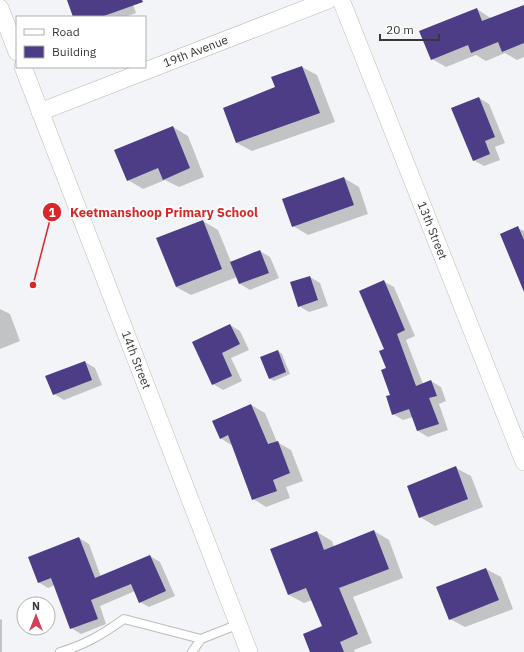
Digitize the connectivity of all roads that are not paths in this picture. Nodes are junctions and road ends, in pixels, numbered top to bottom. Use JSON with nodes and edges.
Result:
{"nodes":[{"id":1,"x":328,"y":0,"type":"edge"},
{"id":2,"x":341,"y":0,"type":"edge"},
{"id":3,"x":0,"y":8,"type":"edge"},
{"id":4,"x":16,"y":49,"type":"edge"},
{"id":5,"x":23,"y":68,"type":"edge"},
{"id":6,"x":40,"y":112,"type":"junction"},
{"id":7,"x":524,"y":462,"type":"edge"},
{"id":8,"x":239,"y":624,"type":"junction"},
{"id":9,"x":201,"y":639,"type":"junction"},
{"id":10,"x":60,"y":652,"type":"edge"},
{"id":11,"x":192,"y":652,"type":"edge"},
{"id":12,"x":249,"y":652,"type":"edge"}],
"edges":[{"from":1,"to":6,"type":"street","name":"19th Avenue"},
{"from":2,"to":7,"type":"street","name":"13th Street"},
{"from":3,"to":4,"type":"street"},
{"from":5,"to":6,"type":"street","name":"14th Street"},
{"from":6,"to":8,"type":"street","name":"14th Street"},
{"from":8,"to":9,"type":"lane"},
{"from":8,"to":12,"type":"street","name":"14th Street"},
{"from":9,"to":10,"type":"lane"},
{"from":9,"to":11,"type":"lane"}]}
